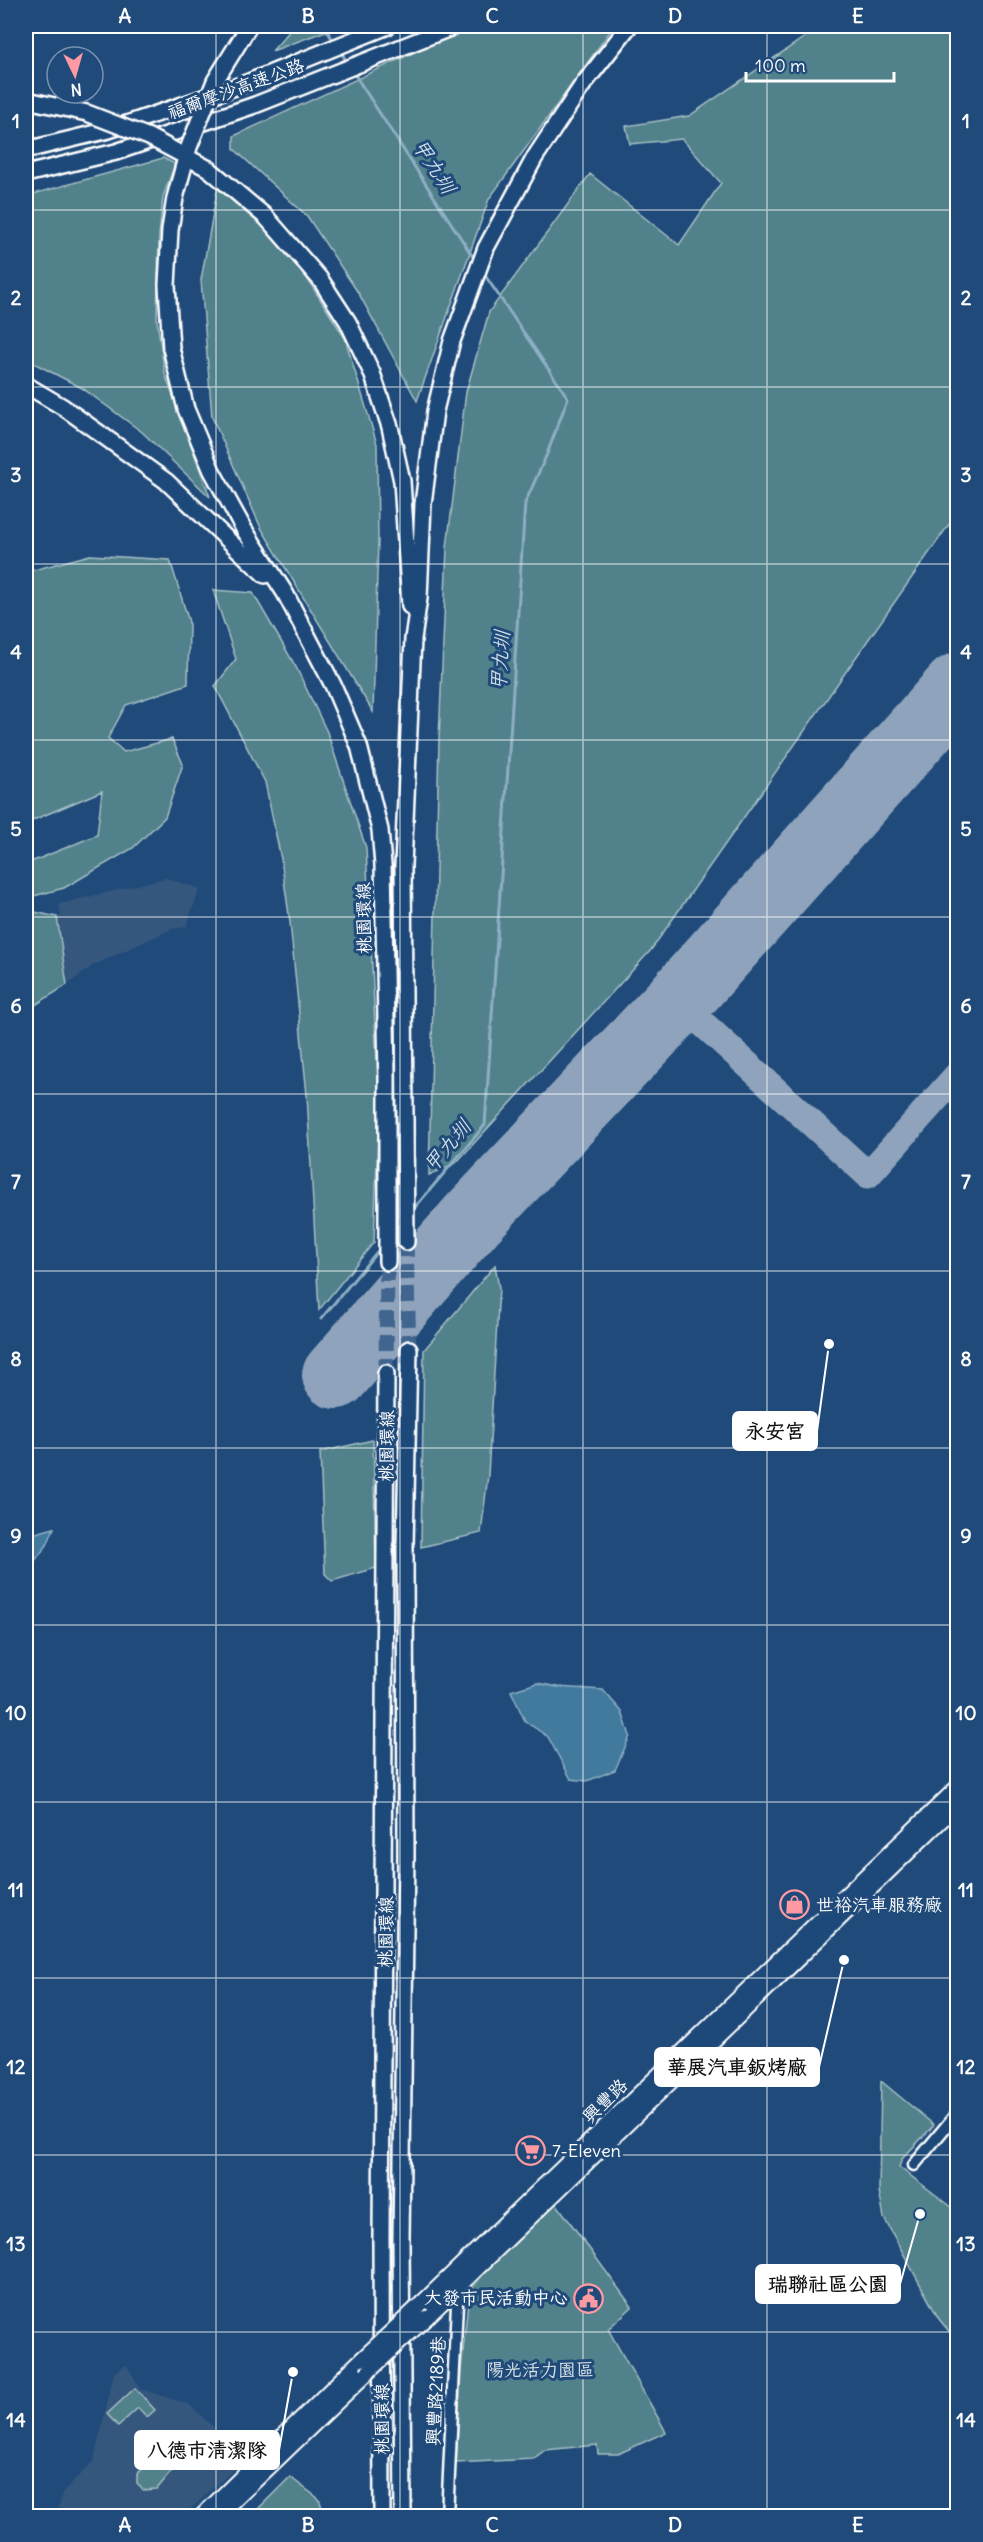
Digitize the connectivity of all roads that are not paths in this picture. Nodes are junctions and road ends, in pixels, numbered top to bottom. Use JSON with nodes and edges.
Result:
{"nodes":[{"id":1,"x":249,"y":26,"type":"edge"},
{"id":2,"x":388,"y":26,"type":"edge"},
{"id":3,"x":455,"y":26,"type":"edge"},
{"id":4,"x":629,"y":26,"type":"edge"},
{"id":5,"x":26,"y":99,"type":"edge"},
{"id":6,"x":26,"y":150,"type":"edge"},
{"id":7,"x":26,"y":174,"type":"edge"},
{"id":8,"x":26,"y":385,"type":"edge"},
{"id":9,"x":285,"y":594,"type":"junction"},
{"id":10,"x":413,"y":639,"type":"junction"},
{"id":11,"x":406,"y":1242,"type":"tunnel mouth"},
{"id":12,"x":387,"y":1262,"type":"tunnel mouth"},
{"id":13,"x":409,"y":1349,"type":"tunnel mouth"},
{"id":14,"x":386,"y":1373,"type":"tunnel mouth"},
{"id":15,"x":957,"y":1787,"type":"edge"},
{"id":16,"x":957,"y":1804,"type":"edge"},
{"id":17,"x":957,"y":2112,"type":"edge"},
{"id":18,"x":914,"y":2165,"type":"dead end"},
{"id":19,"x":458,"y":2268,"type":"junction"},
{"id":20,"x":458,"y":2287,"type":"junction"},
{"id":21,"x":202,"y":2517,"type":"edge"},
{"id":22,"x":218,"y":2517,"type":"edge"},
{"id":23,"x":382,"y":2517,"type":"edge"},
{"id":24,"x":403,"y":2517,"type":"edge"},
{"id":25,"x":447,"y":2517,"type":"edge"}],
"edges":[{"from":1,"to":9,"type":"highway","bridge":true},
{"from":2,"to":6,"type":"highway","name":"福爾摩沙高速公路"},
{"from":3,"to":7,"type":"highway","name":"福爾摩沙高速公路"},
{"from":4,"to":10,"type":"highway"},
{"from":5,"to":10,"type":"highway","bridge":true},
{"from":8,"to":9,"type":"highway"},
{"from":9,"to":12,"type":"highway","name":"桃園環線"},
{"from":10,"to":11,"type":"highway"},
{"from":13,"to":24,"type":"highway","name":"桃園環線"},
{"from":14,"to":23,"type":"highway","name":"桃園環線"},
{"from":15,"to":19,"type":"main road","name":"興豐路"},
{"from":16,"to":20,"type":"main road","name":"興豐路"},
{"from":17,"to":18,"type":"street"},
{"from":19,"to":20,"type":"street","name":"興豐路2189巷"},
{"from":19,"to":21,"type":"main road","name":"興豐路","bridge":true},
{"from":20,"to":22,"type":"main road","name":"興豐路","bridge":true},
{"from":20,"to":25,"type":"street","name":"興豐路2189巷"}]}
